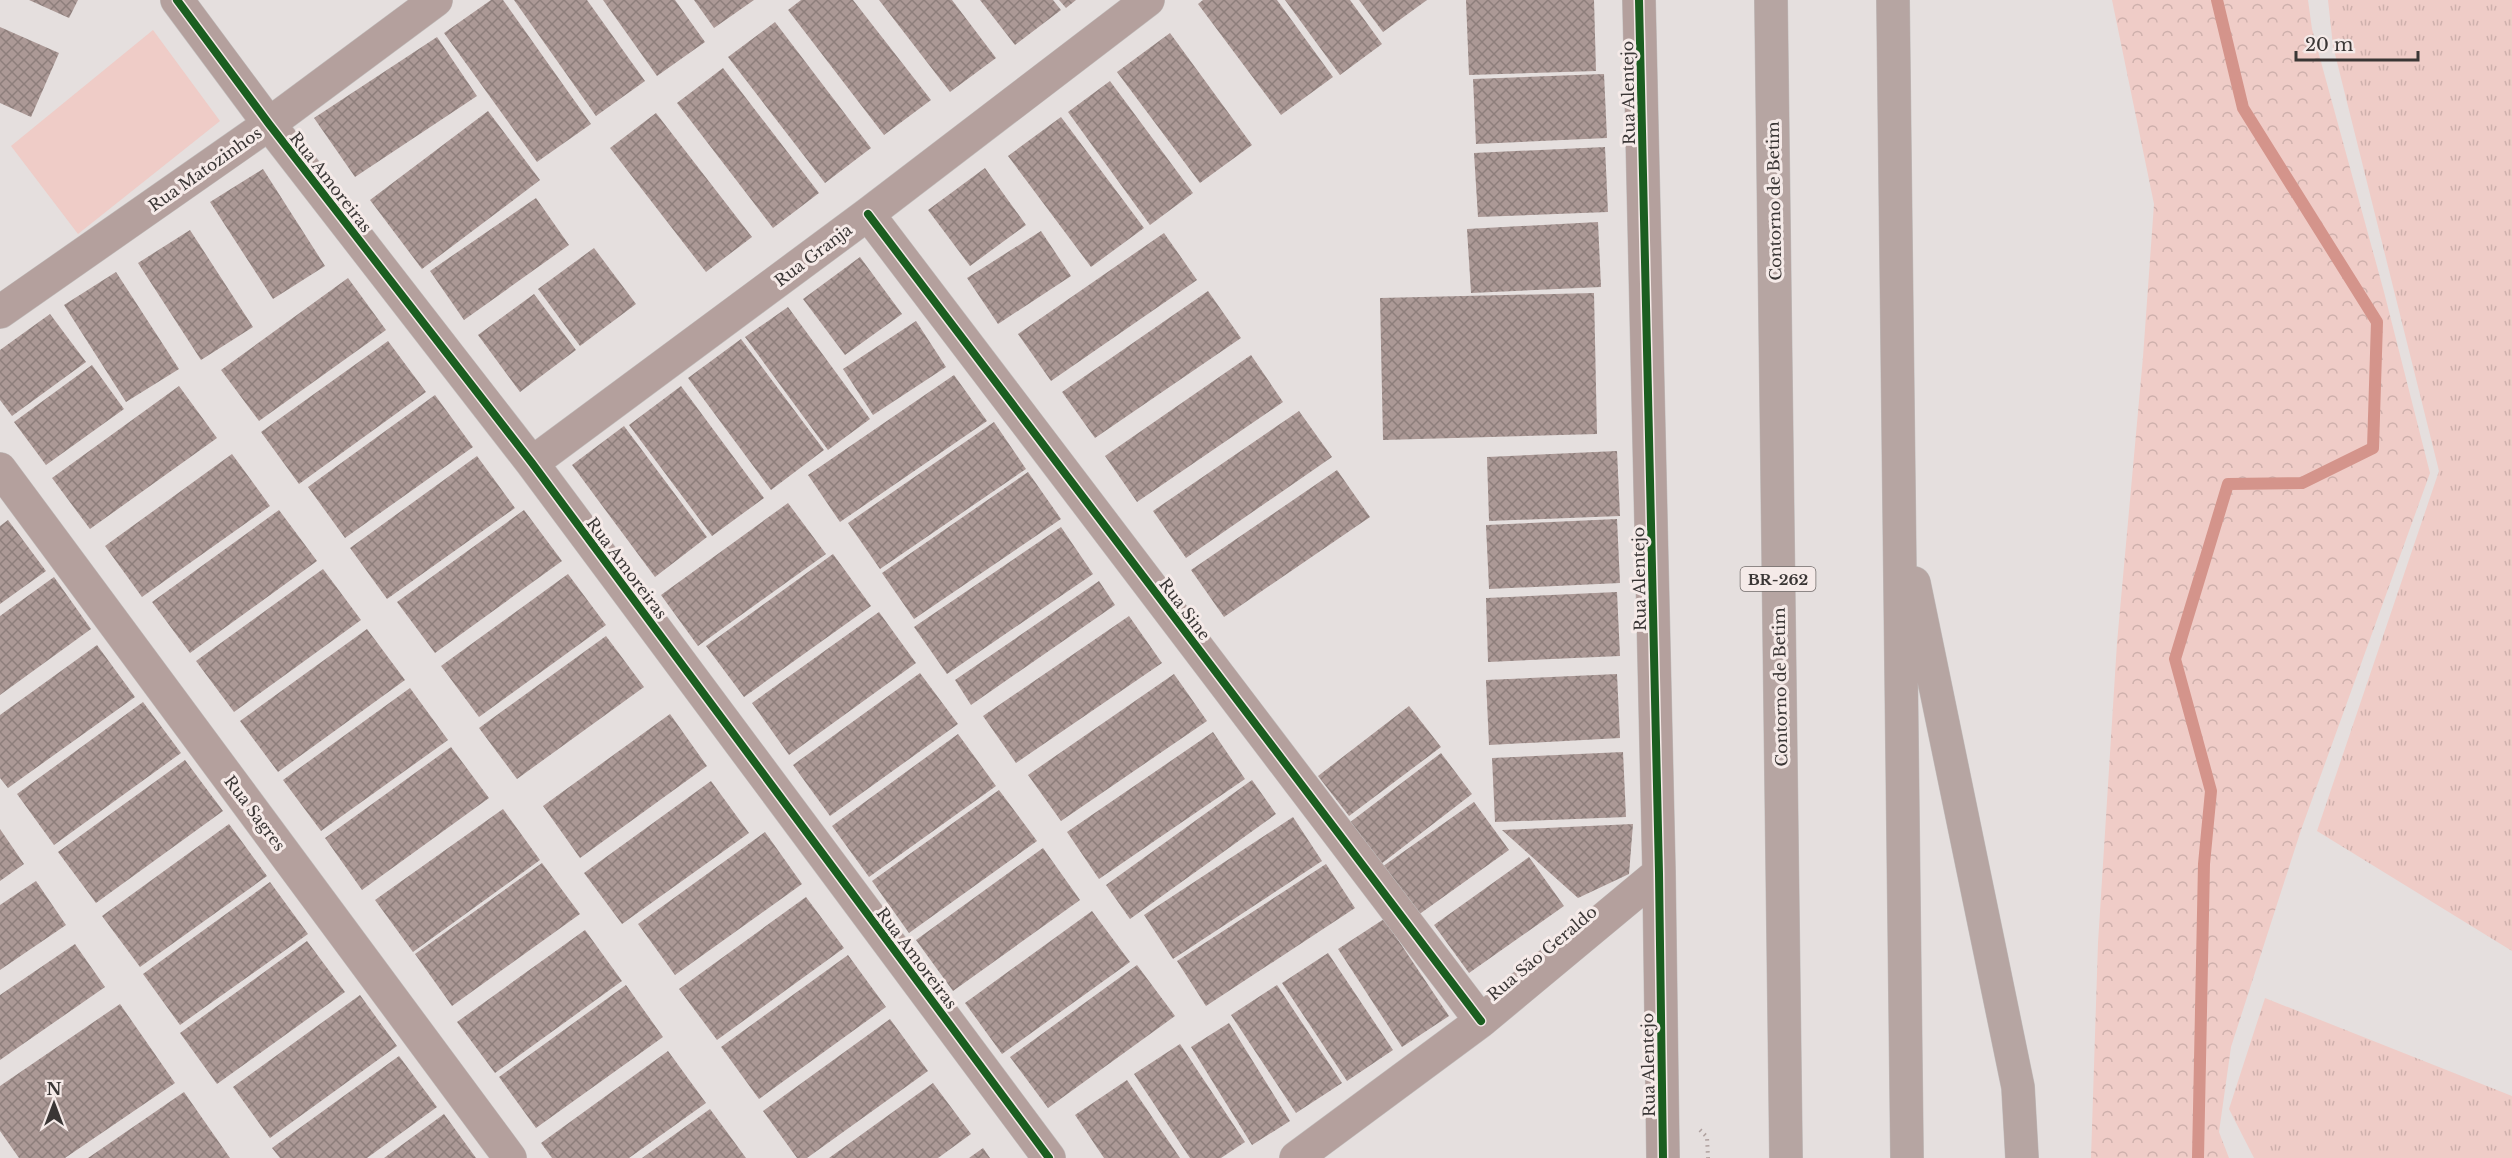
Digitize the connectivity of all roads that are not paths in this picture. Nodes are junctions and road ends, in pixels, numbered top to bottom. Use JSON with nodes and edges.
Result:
{"nodes":[{"id":1,"x":177,"y":0,"type":"edge"},
{"id":2,"x":436,"y":0,"type":"edge"},
{"id":3,"x":1148,"y":0,"type":"edge"},
{"id":4,"x":1639,"y":0,"type":"edge"},
{"id":5,"x":1771,"y":0,"type":"edge"},
{"id":6,"x":1893,"y":0,"type":"edge"},
{"id":7,"x":269,"y":124,"type":"junction"},
{"id":8,"x":868,"y":214,"type":"junction"},
{"id":9,"x":0,"y":312,"type":"edge"},
{"id":10,"x":532,"y":463,"type":"junction"},
{"id":11,"x":0,"y":469,"type":"edge"},
{"id":12,"x":1899,"y":515,"type":"junction"},
{"id":13,"x":1659,"y":873,"type":"junction"},
{"id":14,"x":1481,"y":1021,"type":"junction"},
{"id":15,"x":510,"y":1158,"type":"edge"},
{"id":16,"x":1049,"y":1158,"type":"edge"},
{"id":17,"x":1296,"y":1158,"type":"edge"},
{"id":18,"x":1663,"y":1158,"type":"edge"},
{"id":19,"x":1786,"y":1158,"type":"edge"},
{"id":20,"x":1907,"y":1158,"type":"edge"},
{"id":21,"x":2022,"y":1158,"type":"edge"}],
"edges":[{"from":1,"to":7,"type":"street","name":"Rua Amoreiras"},
{"from":2,"to":7,"type":"street","name":"Rua Matozinhos"},
{"from":3,"to":8,"type":"street","name":"Rua Granja"},
{"from":4,"to":13,"type":"street","name":"Rua Alentejo"},
{"from":5,"to":19,"type":"highway","name":"Contorno de Betim","number":"BR-262"},
{"from":6,"to":12,"type":"highway"},
{"from":7,"to":9,"type":"street","name":"Rua Matozinhos"},
{"from":7,"to":10,"type":"street","name":"Rua Amoreiras"},
{"from":8,"to":10,"type":"street","name":"Rua Granja"},
{"from":8,"to":14,"type":"street","name":"Rua Sine"},
{"from":10,"to":16,"type":"street","name":"Rua Amoreiras"},
{"from":11,"to":15,"type":"street","name":"Rua Sagres"},
{"from":12,"to":20,"type":"highway"},
{"from":12,"to":21,"type":"highway"},
{"from":13,"to":14,"type":"street","name":"Rua São Geraldo"},
{"from":13,"to":18,"type":"street","name":"Rua Alentejo"},
{"from":14,"to":17,"type":"street","name":"Rua São Geraldo"}]}
